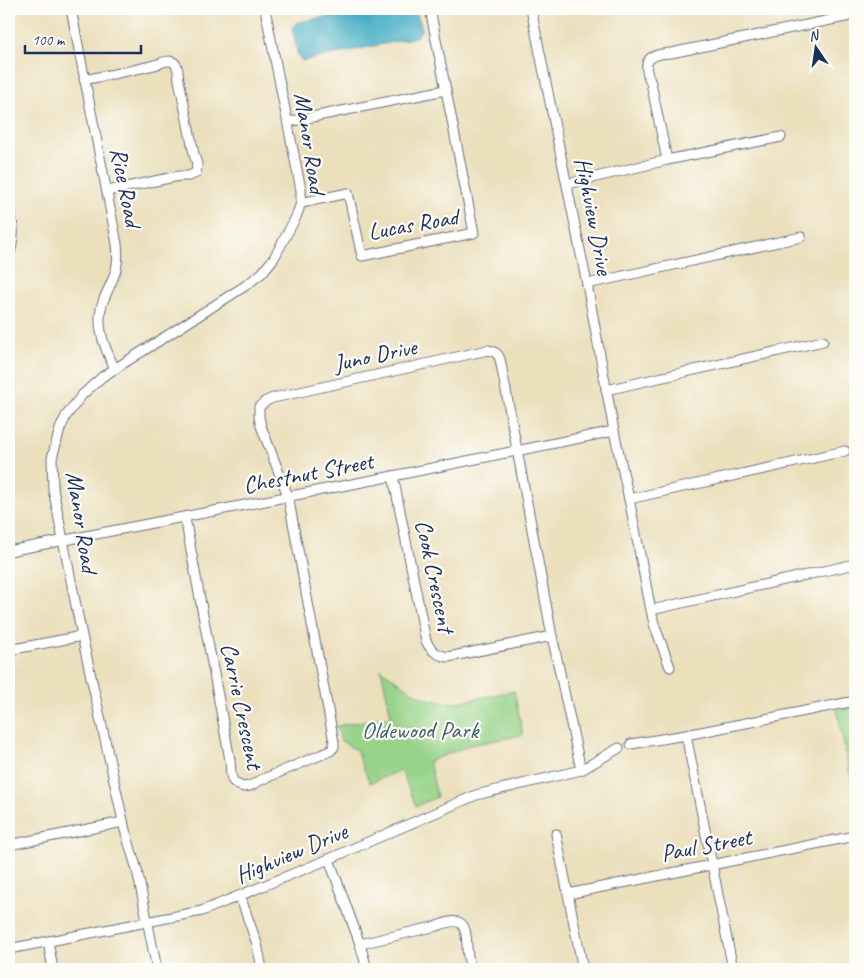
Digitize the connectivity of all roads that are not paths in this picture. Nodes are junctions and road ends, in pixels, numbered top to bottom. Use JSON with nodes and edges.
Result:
{"nodes":[{"id":1,"x":70,"y":9,"type":"edge"},
{"id":2,"x":265,"y":9,"type":"edge"},
{"id":3,"x":430,"y":9,"type":"edge"},
{"id":4,"x":531,"y":9,"type":"edge"},
{"id":5,"x":855,"y":14,"type":"edge"},
{"id":6,"x":84,"y":80,"type":"junction"},
{"id":7,"x":445,"y":90,"type":"junction"},
{"id":8,"x":288,"y":122,"type":"junction"},
{"id":9,"x":781,"y":137,"type":"dead end"},
{"id":10,"x":667,"y":160,"type":"junction"},
{"id":11,"x":567,"y":184,"type":"junction"},
{"id":12,"x":106,"y":191,"type":"junction"},
{"id":13,"x":9,"y":201,"type":"edge"},
{"id":14,"x":301,"y":203,"type":"junction"},
{"id":15,"x":801,"y":237,"type":"dead end"},
{"id":16,"x":9,"y":257,"type":"edge"},
{"id":17,"x":587,"y":284,"type":"junction"},
{"id":18,"x":823,"y":342,"type":"dead end"},
{"id":19,"x":115,"y":369,"type":"junction"},
{"id":20,"x":606,"y":390,"type":"junction"},
{"id":21,"x":614,"y":431,"type":"junction"},
{"id":22,"x":517,"y":451,"type":"junction"},
{"id":23,"x":845,"y":452,"type":"dead end"},
{"id":24,"x":393,"y":476,"type":"junction"},
{"id":25,"x":288,"y":496,"type":"junction"},
{"id":26,"x":629,"y":499,"type":"junction"},
{"id":27,"x":184,"y":518,"type":"junction"},
{"id":28,"x":64,"y":541,"type":"junction"},
{"id":29,"x":9,"y":551,"type":"edge"},
{"id":30,"x":855,"y":564,"type":"edge"},
{"id":31,"x":651,"y":610,"type":"junction"},
{"id":32,"x":82,"y":636,"type":"junction"},
{"id":33,"x":552,"y":636,"type":"junction"},
{"id":34,"x":9,"y":650,"type":"edge"},
{"id":35,"x":670,"y":666,"type":"dead end"},
{"id":36,"x":855,"y":701,"type":"edge"},
{"id":37,"x":686,"y":735,"type":"junction"},
{"id":38,"x":631,"y":744,"type":"dead end"},
{"id":39,"x":619,"y":748,"type":"dead end"},
{"id":40,"x":581,"y":770,"type":"junction"},
{"id":41,"x":123,"y":822,"type":"junction"},
{"id":42,"x":556,"y":834,"type":"dead end"},
{"id":43,"x":854,"y":836,"type":"edge"},
{"id":44,"x":9,"y":845,"type":"edge"},
{"id":45,"x":329,"y":859,"type":"junction"},
{"id":46,"x":712,"y":864,"type":"junction"},
{"id":47,"x":568,"y":894,"type":"junction"},
{"id":48,"x":240,"y":896,"type":"junction"},
{"id":49,"x":148,"y":922,"type":"junction"},
{"id":50,"x":48,"y":941,"type":"junction"},
{"id":51,"x":360,"y":944,"type":"junction"},
{"id":52,"x":9,"y":948,"type":"edge"},
{"id":53,"x":53,"y":969,"type":"edge"},
{"id":54,"x":157,"y":969,"type":"edge"},
{"id":55,"x":262,"y":969,"type":"edge"},
{"id":56,"x":368,"y":969,"type":"edge"},
{"id":57,"x":471,"y":969,"type":"edge"},
{"id":58,"x":583,"y":969,"type":"edge"},
{"id":59,"x":733,"y":969,"type":"edge"}],
"edges":[{"from":1,"to":6,"type":"street","name":"Rice Road"},
{"from":2,"to":8,"type":"street","name":"Manor Road"},
{"from":3,"to":7,"type":"street","name":"Lucas Road"},
{"from":4,"to":11,"type":"street","name":"Highview Drive"},
{"from":5,"to":10,"type":"street"},
{"from":6,"to":12,"type":"street","name":"Rice Road"},
{"from":6,"to":12,"type":"street"},
{"from":7,"to":8,"type":"street"},
{"from":7,"to":14,"type":"street","name":"Lucas Road"},
{"from":8,"to":14,"type":"street","name":"Manor Road"},
{"from":9,"to":10,"type":"street"},
{"from":10,"to":11,"type":"street"},
{"from":11,"to":17,"type":"street","name":"Highview Drive"},
{"from":12,"to":19,"type":"street","name":"Rice Road"},
{"from":13,"to":16,"type":"street"},
{"from":14,"to":19,"type":"street","name":"Manor Road"},
{"from":15,"to":17,"type":"street"},
{"from":17,"to":20,"type":"street","name":"Highview Drive"},
{"from":18,"to":20,"type":"street"},
{"from":19,"to":28,"type":"street","name":"Manor Road"},
{"from":20,"to":21,"type":"street","name":"Highview Drive"},
{"from":21,"to":22,"type":"street","name":"Chestnut Street"},
{"from":21,"to":26,"type":"street","name":"Highview Drive"},
{"from":22,"to":24,"type":"street","name":"Chestnut Street"},
{"from":22,"to":25,"type":"street","name":"Juno Drive"},
{"from":22,"to":33,"type":"street"},
{"from":23,"to":26,"type":"street"},
{"from":24,"to":25,"type":"street","name":"Chestnut Street"},
{"from":24,"to":33,"type":"street","name":"Cook Crescent"},
{"from":25,"to":27,"type":"street","name":"Chestnut Street"},
{"from":25,"to":27,"type":"street","name":"Carrie Crescent"},
{"from":26,"to":31,"type":"street","name":"Highview Drive"},
{"from":27,"to":28,"type":"street","name":"Chestnut Street"},
{"from":28,"to":29,"type":"street","name":"Chestnut Street"},
{"from":28,"to":32,"type":"street","name":"Manor Road"},
{"from":30,"to":31,"type":"street"},
{"from":31,"to":35,"type":"street","name":"Highview Drive"},
{"from":32,"to":34,"type":"street"},
{"from":32,"to":41,"type":"street","name":"Manor Road"},
{"from":33,"to":40,"type":"street"},
{"from":36,"to":37,"type":"street"},
{"from":37,"to":38,"type":"street"},
{"from":37,"to":46,"type":"street"},
{"from":39,"to":40,"type":"street","name":"Highview Drive"},
{"from":40,"to":45,"type":"street","name":"Highview Drive"},
{"from":41,"to":44,"type":"street"},
{"from":41,"to":49,"type":"street","name":"Manor Road"},
{"from":42,"to":47,"type":"street"},
{"from":43,"to":46,"type":"street","name":"Paul Street"},
{"from":45,"to":48,"type":"street","name":"Highview Drive"},
{"from":45,"to":51,"type":"street"},
{"from":46,"to":47,"type":"street","name":"Paul Street"},
{"from":46,"to":59,"type":"street"},
{"from":47,"to":58,"type":"street"},
{"from":48,"to":49,"type":"street","name":"Highview Drive"},
{"from":48,"to":55,"type":"street"},
{"from":49,"to":50,"type":"street","name":"Highview Drive"},
{"from":49,"to":54,"type":"street","name":"Manor Road"},
{"from":50,"to":52,"type":"street","name":"Highview Drive"},
{"from":50,"to":53,"type":"street"},
{"from":51,"to":56,"type":"street"},
{"from":51,"to":57,"type":"street"}]}
